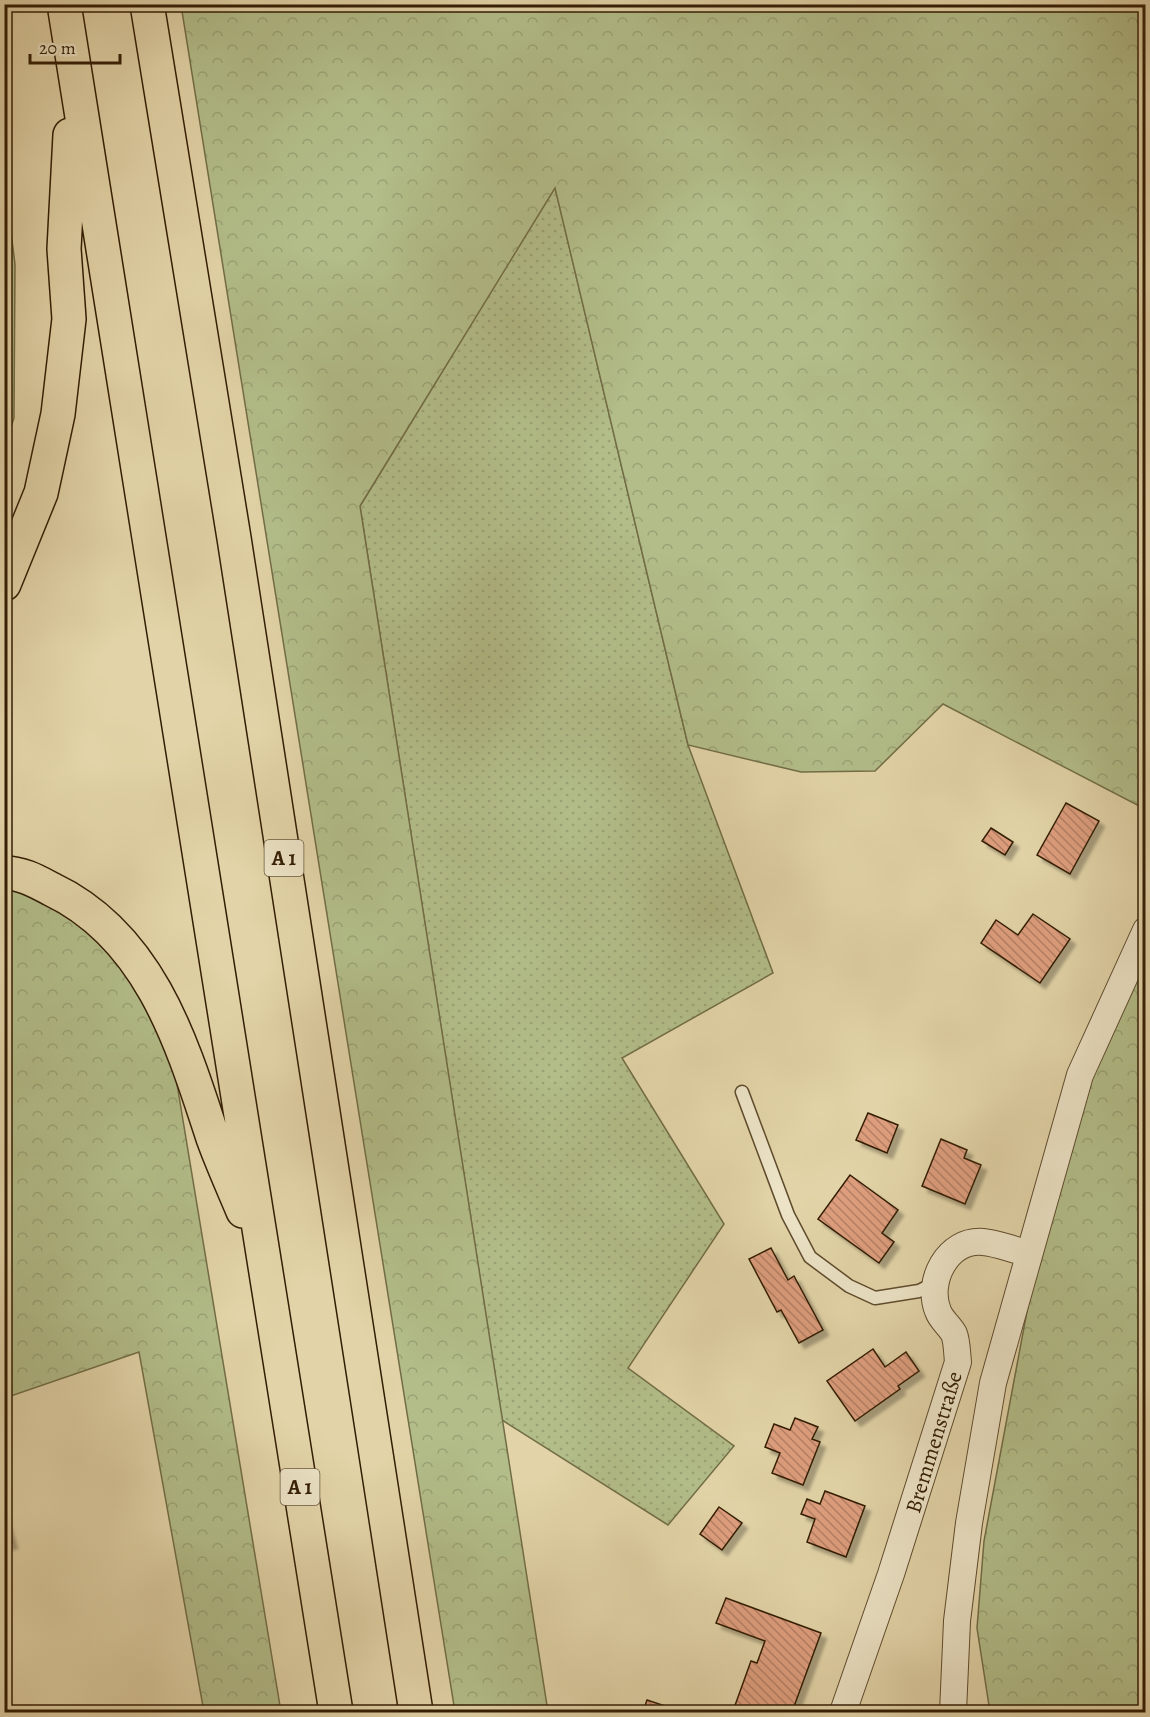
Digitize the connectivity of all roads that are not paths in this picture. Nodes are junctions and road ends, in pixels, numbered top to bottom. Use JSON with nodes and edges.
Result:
{"nodes":[{"id":1,"x":64,"y":4,"type":"edge"},
{"id":2,"x":147,"y":4,"type":"edge"},
{"id":3,"x":73,"y":67,"type":"junction"},
{"id":4,"x":4,"y":584,"type":"edge"},
{"id":5,"x":4,"y":873,"type":"edge"},
{"id":6,"x":1146,"y":930,"type":"edge"},
{"id":7,"x":742,"y":1092,"type":"dead end"},
{"id":8,"x":1028,"y":1253,"type":"junction"},
{"id":9,"x":264,"y":1261,"type":"junction"},
{"id":10,"x":935,"y":1283,"type":"junction"},
{"id":11,"x":336,"y":1713,"type":"edge"},
{"id":12,"x":416,"y":1713,"type":"edge"},
{"id":13,"x":843,"y":1713,"type":"edge"},
{"id":14,"x":953,"y":1713,"type":"edge"}],
"edges":[{"from":1,"to":3,"type":"highway","number":"A 1"},
{"from":2,"to":12,"type":"highway","number":"A 1"},
{"from":3,"to":4,"type":"highway"},
{"from":3,"to":9,"type":"highway","number":"A 1"},
{"from":5,"to":9,"type":"highway"},
{"from":6,"to":8,"type":"street","name":"Bremmenstraße"},
{"from":7,"to":10,"type":"lane"},
{"from":8,"to":10,"type":"street"},
{"from":8,"to":14,"type":"street","name":"Bremmenstraße"},
{"from":9,"to":11,"type":"highway","number":"A 1"},
{"from":10,"to":13,"type":"street","name":"Bremmenstraße"}]}
